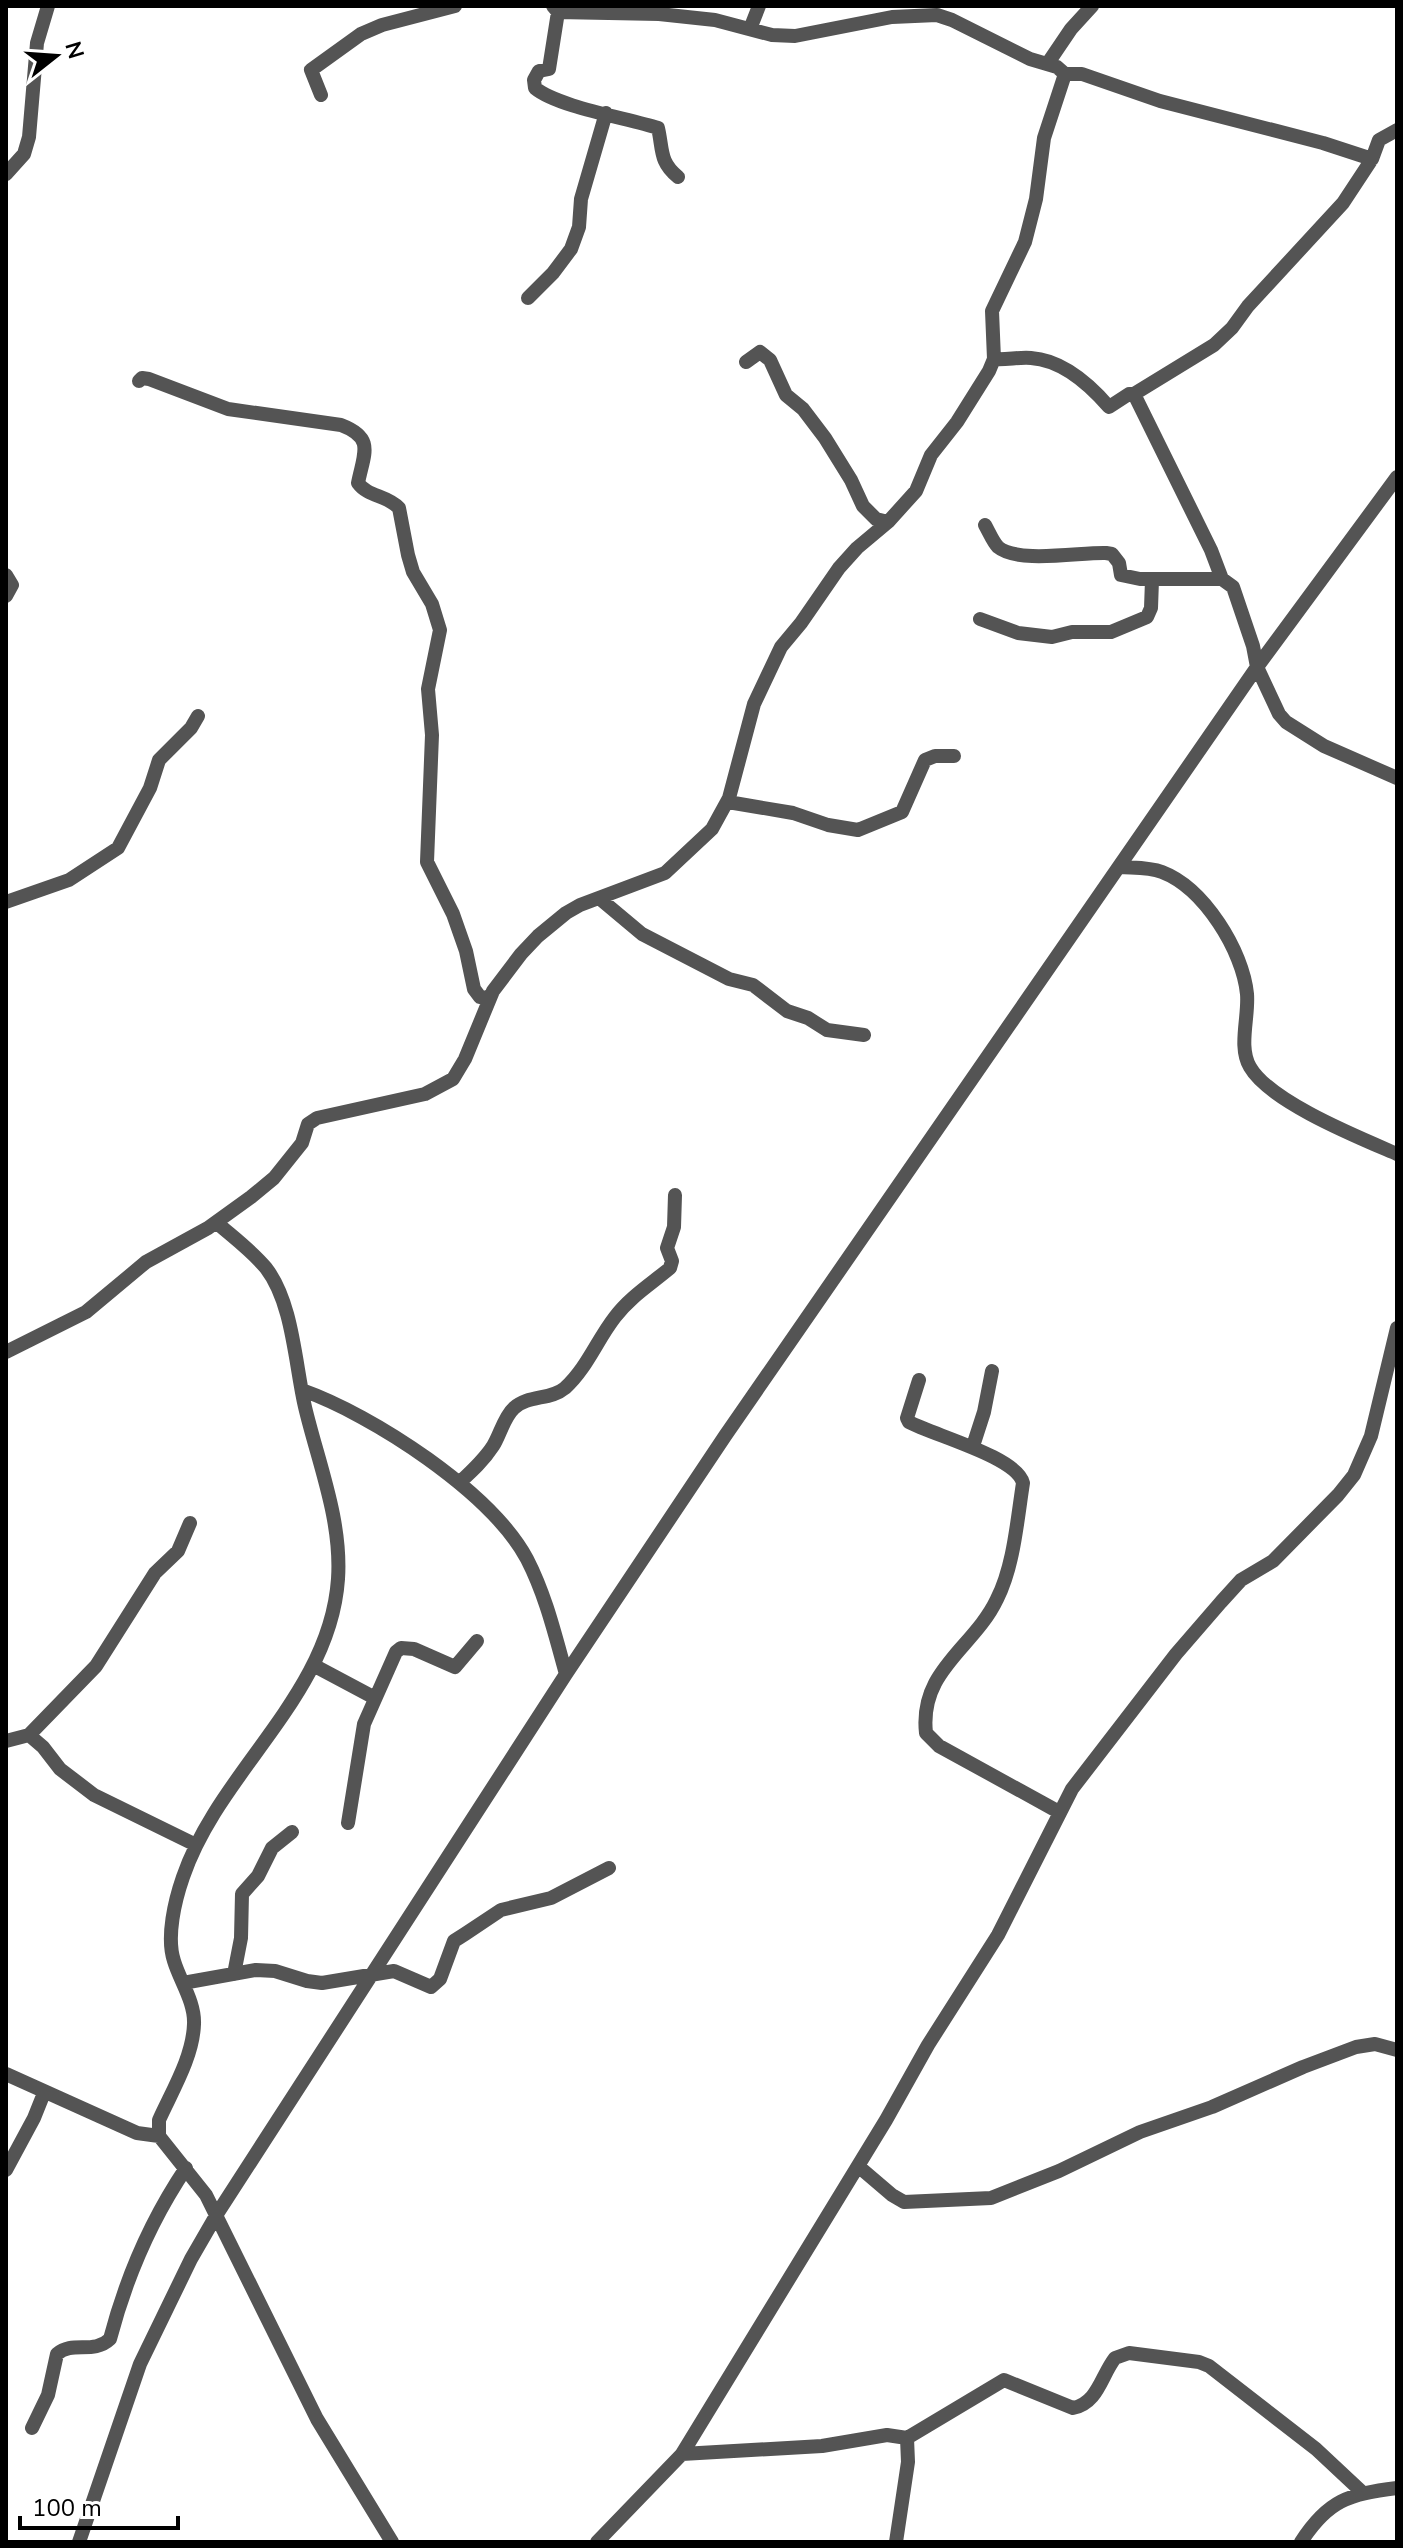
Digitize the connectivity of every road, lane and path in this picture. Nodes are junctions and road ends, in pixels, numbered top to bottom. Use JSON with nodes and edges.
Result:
{"nodes":[{"id":1,"x":48,"y":6,"type":"edge"},
{"id":2,"x":455,"y":6,"type":"edge"},
{"id":3,"x":759,"y":6,"type":"edge"},
{"id":4,"x":1092,"y":6,"type":"edge"},
{"id":5,"x":556,"y":9,"type":"edge"},
{"id":6,"x":756,"y":31,"type":"junction"},
{"id":7,"x":1048,"y":63,"type":"junction"},
{"id":8,"x":1065,"y":74,"type":"junction"},
{"id":9,"x":321,"y":95,"type":"dead end"},
{"id":10,"x":606,"y":113,"type":"junction"},
{"id":11,"x":1397,"y":130,"type":"edge"},
{"id":12,"x":1372,"y":159,"type":"junction"},
{"id":13,"x":6,"y":174,"type":"edge"},
{"id":14,"x":678,"y":177,"type":"dead end"},
{"id":15,"x":528,"y":298,"type":"dead end"},
{"id":16,"x":994,"y":359,"type":"junction"},
{"id":17,"x":746,"y":362,"type":"dead end"},
{"id":18,"x":139,"y":381,"type":"dead end"},
{"id":19,"x":1134,"y":394,"type":"junction"},
{"id":20,"x":1397,"y":477,"type":"edge"},
{"id":21,"x":888,"y":522,"type":"junction"},
{"id":22,"x":985,"y":525,"type":"dead end"},
{"id":23,"x":6,"y":575,"type":"edge"},
{"id":24,"x":1222,"y":579,"type":"junction"},
{"id":25,"x":1152,"y":580,"type":"junction"},
{"id":26,"x":6,"y":596,"type":"edge"},
{"id":27,"x":980,"y":619,"type":"dead end"},
{"id":28,"x":1257,"y":667,"type":"junction"},
{"id":29,"x":198,"y":716,"type":"dead end"},
{"id":30,"x":954,"y":756,"type":"dead end"},
{"id":31,"x":1397,"y":778,"type":"edge"},
{"id":32,"x":728,"y":802,"type":"junction"},
{"id":33,"x":1120,"y":867,"type":"junction"},
{"id":34,"x":599,"y":898,"type":"junction"},
{"id":35,"x":6,"y":902,"type":"edge"},
{"id":36,"x":489,"y":998,"type":"junction"},
{"id":37,"x":864,"y":1035,"type":"dead end"},
{"id":38,"x":1397,"y":1154,"type":"edge"},
{"id":39,"x":675,"y":1195,"type":"dead end"},
{"id":40,"x":217,"y":1223,"type":"junction"},
{"id":41,"x":1397,"y":1328,"type":"edge"},
{"id":42,"x":6,"y":1352,"type":"edge"},
{"id":43,"x":992,"y":1371,"type":"dead end"},
{"id":44,"x":919,"y":1380,"type":"dead end"},
{"id":45,"x":302,"y":1390,"type":"junction"},
{"id":46,"x":973,"y":1446,"type":"junction"},
{"id":47,"x":460,"y":1482,"type":"junction"},
{"id":48,"x":190,"y":1523,"type":"dead end"},
{"id":49,"x":477,"y":1641,"type":"dead end"},
{"id":50,"x":313,"y":1665,"type":"junction"},
{"id":51,"x":566,"y":1674,"type":"junction"},
{"id":52,"x":375,"y":1698,"type":"junction"},
{"id":53,"x":29,"y":1735,"type":"junction"},
{"id":54,"x":6,"y":1741,"type":"edge"},
{"id":55,"x":1059,"y":1812,"type":"junction"},
{"id":56,"x":348,"y":1823,"type":"dead end"},
{"id":57,"x":292,"y":1832,"type":"dead end"},
{"id":58,"x":196,"y":1845,"type":"junction"},
{"id":59,"x":609,"y":1868,"type":"dead end"},
{"id":60,"x":234,"y":1974,"type":"junction"},
{"id":61,"x":373,"y":1975,"type":"junction"},
{"id":62,"x":183,"y":1983,"type":"junction"},
{"id":63,"x":1397,"y":2050,"type":"edge"},
{"id":64,"x":6,"y":2074,"type":"edge"},
{"id":65,"x":44,"y":2093,"type":"junction"},
{"id":66,"x":159,"y":2136,"type":"junction"},
{"id":67,"x":858,"y":2166,"type":"junction"},
{"id":68,"x":186,"y":2168,"type":"junction"},
{"id":69,"x":6,"y":2170,"type":"edge"},
{"id":70,"x":217,"y":2214,"type":"junction"},
{"id":71,"x":32,"y":2428,"type":"dead end"},
{"id":72,"x":907,"y":2438,"type":"junction"},
{"id":73,"x":682,"y":2454,"type":"junction"},
{"id":74,"x":1397,"y":2488,"type":"edge"},
{"id":75,"x":1362,"y":2492,"type":"junction"},
{"id":76,"x":79,"y":2542,"type":"edge"},
{"id":77,"x":392,"y":2542,"type":"edge"},
{"id":78,"x":597,"y":2542,"type":"edge"},
{"id":79,"x":896,"y":2542,"type":"edge"},
{"id":80,"x":1301,"y":2542,"type":"edge"}],
"edges":[{"from":1,"to":13,"type":"street"},
{"from":2,"to":9,"type":"street"},
{"from":3,"to":6,"type":"street"},
{"from":4,"to":7,"type":"street"},
{"from":5,"to":6,"type":"street"},
{"from":5,"to":10,"type":"street"},
{"from":6,"to":7,"type":"street"},
{"from":7,"to":8,"type":"street"},
{"from":8,"to":12,"type":"street"},
{"from":8,"to":16,"type":"street"},
{"from":10,"to":14,"type":"street"},
{"from":10,"to":15,"type":"street"},
{"from":11,"to":12,"type":"street"},
{"from":12,"to":19,"type":"street"},
{"from":16,"to":19,"type":"street"},
{"from":16,"to":21,"type":"street"},
{"from":17,"to":21,"type":"street"},
{"from":18,"to":36,"type":"street"},
{"from":19,"to":24,"type":"street"},
{"from":20,"to":28,"type":"street"},
{"from":21,"to":32,"type":"street"},
{"from":22,"to":25,"type":"street"},
{"from":23,"to":26,"type":"street"},
{"from":24,"to":25,"type":"street"},
{"from":24,"to":28,"type":"street"},
{"from":25,"to":27,"type":"street"},
{"from":28,"to":31,"type":"street"},
{"from":28,"to":33,"type":"street"},
{"from":29,"to":35,"type":"street"},
{"from":30,"to":32,"type":"street"},
{"from":32,"to":34,"type":"street"},
{"from":33,"to":38,"type":"street"},
{"from":33,"to":51,"type":"street"},
{"from":34,"to":36,"type":"street"},
{"from":34,"to":37,"type":"street"},
{"from":36,"to":40,"type":"street"},
{"from":39,"to":47,"type":"street"},
{"from":40,"to":42,"type":"street"},
{"from":40,"to":45,"type":"street"},
{"from":41,"to":55,"type":"street"},
{"from":43,"to":46,"type":"street"},
{"from":44,"to":46,"type":"street"},
{"from":45,"to":47,"type":"street"},
{"from":45,"to":50,"type":"street"},
{"from":46,"to":55,"type":"street"},
{"from":47,"to":51,"type":"street"},
{"from":48,"to":53,"type":"street"},
{"from":49,"to":52,"type":"street"},
{"from":50,"to":52,"type":"street"},
{"from":50,"to":58,"type":"street"},
{"from":51,"to":61,"type":"street"},
{"from":52,"to":56,"type":"street"},
{"from":53,"to":54,"type":"street"},
{"from":53,"to":58,"type":"street"},
{"from":55,"to":67,"type":"street"},
{"from":57,"to":60,"type":"street"},
{"from":58,"to":62,"type":"street"},
{"from":59,"to":61,"type":"street"},
{"from":60,"to":61,"type":"street"},
{"from":60,"to":62,"type":"street"},
{"from":61,"to":70,"type":"street"},
{"from":62,"to":66,"type":"street"},
{"from":63,"to":67,"type":"street"},
{"from":64,"to":65,"type":"street"},
{"from":65,"to":66,"type":"street"},
{"from":65,"to":69,"type":"street"},
{"from":66,"to":68,"type":"street"},
{"from":67,"to":73,"type":"street"},
{"from":68,"to":70,"type":"street"},
{"from":68,"to":71,"type":"street"},
{"from":70,"to":76,"type":"street"},
{"from":70,"to":77,"type":"street"},
{"from":72,"to":73,"type":"street"},
{"from":72,"to":75,"type":"street"},
{"from":72,"to":79,"type":"street"},
{"from":73,"to":78,"type":"street"},
{"from":74,"to":75,"type":"street"},
{"from":75,"to":80,"type":"street"}]}
